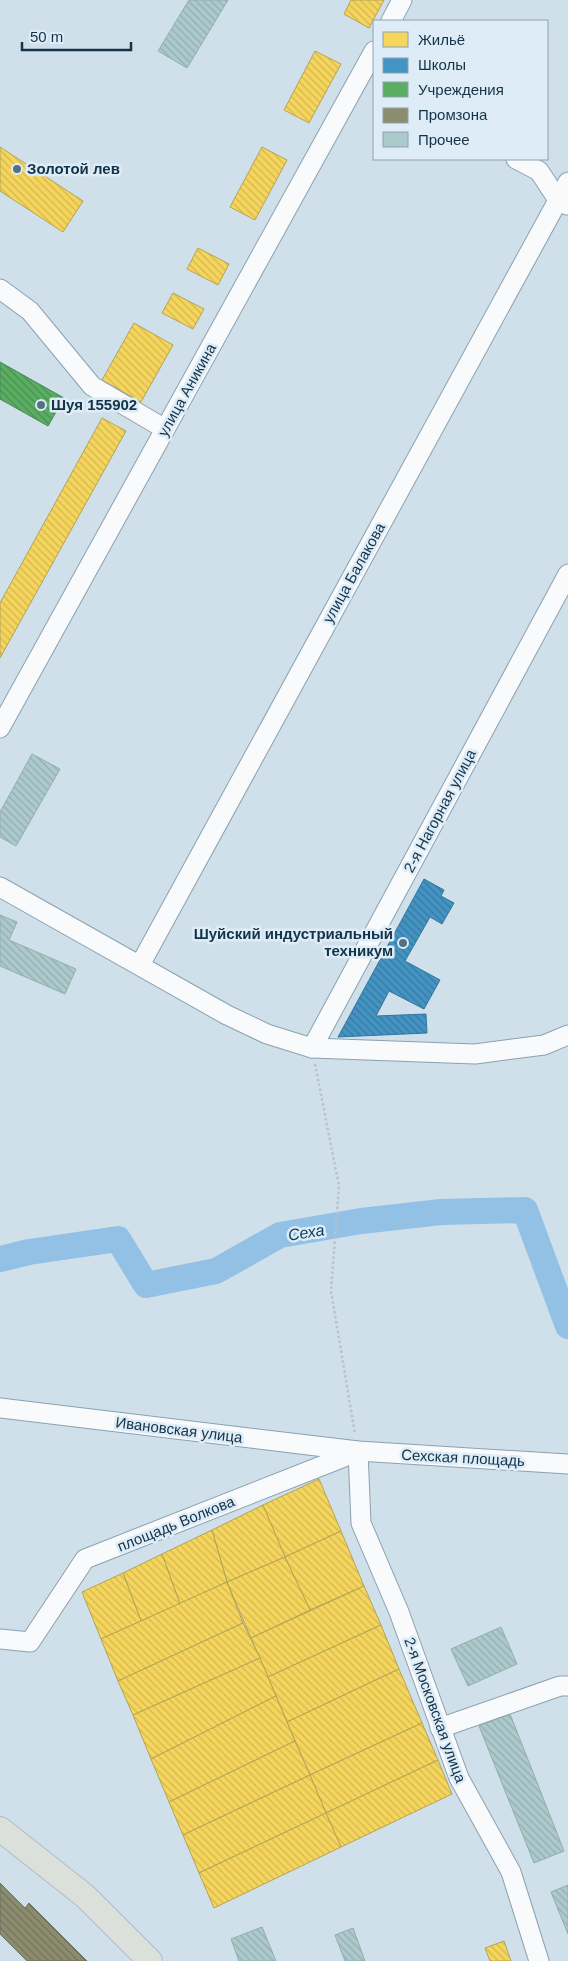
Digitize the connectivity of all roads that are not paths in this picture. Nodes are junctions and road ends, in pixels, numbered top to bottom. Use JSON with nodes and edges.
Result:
{"nodes":[{"id":1,"x":402,"y":0,"type":"edge"},
{"id":2,"x":392,"y":20,"type":"edge"},
{"id":3,"x":373,"y":55,"type":"edge"},
{"id":4,"x":368,"y":75,"type":"edge"},
{"id":5,"x":518,"y":160,"type":"edge"},
{"id":6,"x":568,"y":182,"type":"edge"},
{"id":7,"x":563,"y":203,"type":"edge"},
{"id":8,"x":0,"y":289,"type":"edge"},
{"id":9,"x":165,"y":429,"type":"junction"},
{"id":10,"x":568,"y":574,"type":"edge"},
{"id":11,"x":0,"y":728,"type":"edge"},
{"id":12,"x":0,"y":887,"type":"edge"},
{"id":13,"x":140,"y":965,"type":"junction"},
{"id":14,"x":568,"y":1035,"type":"edge"},
{"id":15,"x":544,"y":1045,"type":"junction"},
{"id":16,"x":568,"y":1047,"type":"edge"},
{"id":17,"x":312,"y":1048,"type":"junction"},
{"id":18,"x":0,"y":1408,"type":"edge"},
{"id":19,"x":358,"y":1451,"type":"junction"},
{"id":20,"x":568,"y":1464,"type":"edge"},
{"id":21,"x":0,"y":1639,"type":"edge"},
{"id":22,"x":568,"y":1686,"type":"edge"},
{"id":23,"x":440,"y":1728,"type":"junction"},
{"id":24,"x":0,"y":1829,"type":"edge"},
{"id":25,"x":150,"y":1961,"type":"edge"},
{"id":26,"x":540,"y":1961,"type":"edge"}],
"edges":[{"from":1,"to":2,"type":"street"},
{"from":3,"to":4,"type":"street","name":"улица Аникина"},
{"from":4,"to":9,"type":"street","name":"улица Аникина"},
{"from":5,"to":7,"type":"street"},
{"from":6,"to":7,"type":"street","name":"улица Балакова"},
{"from":7,"to":13,"type":"street","name":"улица Балакова"},
{"from":8,"to":9,"type":"street"},
{"from":9,"to":11,"type":"street","name":"улица Аникина"},
{"from":10,"to":17,"type":"street","name":"2-я Нагорная улица"},
{"from":12,"to":13,"type":"street"},
{"from":13,"to":17,"type":"street"},
{"from":14,"to":15,"type":"street"},
{"from":15,"to":16,"type":"street"},
{"from":15,"to":17,"type":"street"},
{"from":18,"to":19,"type":"street","name":"Ивановская улица"},
{"from":19,"to":20,"type":"street","name":"Сехская площадь"},
{"from":19,"to":21,"type":"street","name":"площадь Волкова"},
{"from":19,"to":23,"type":"street","name":"2-я Московская улица"},
{"from":22,"to":23,"type":"street"},
{"from":23,"to":26,"type":"street","name":"2-я Московская улица"},
{"from":24,"to":25,"type":"main road"}]}
